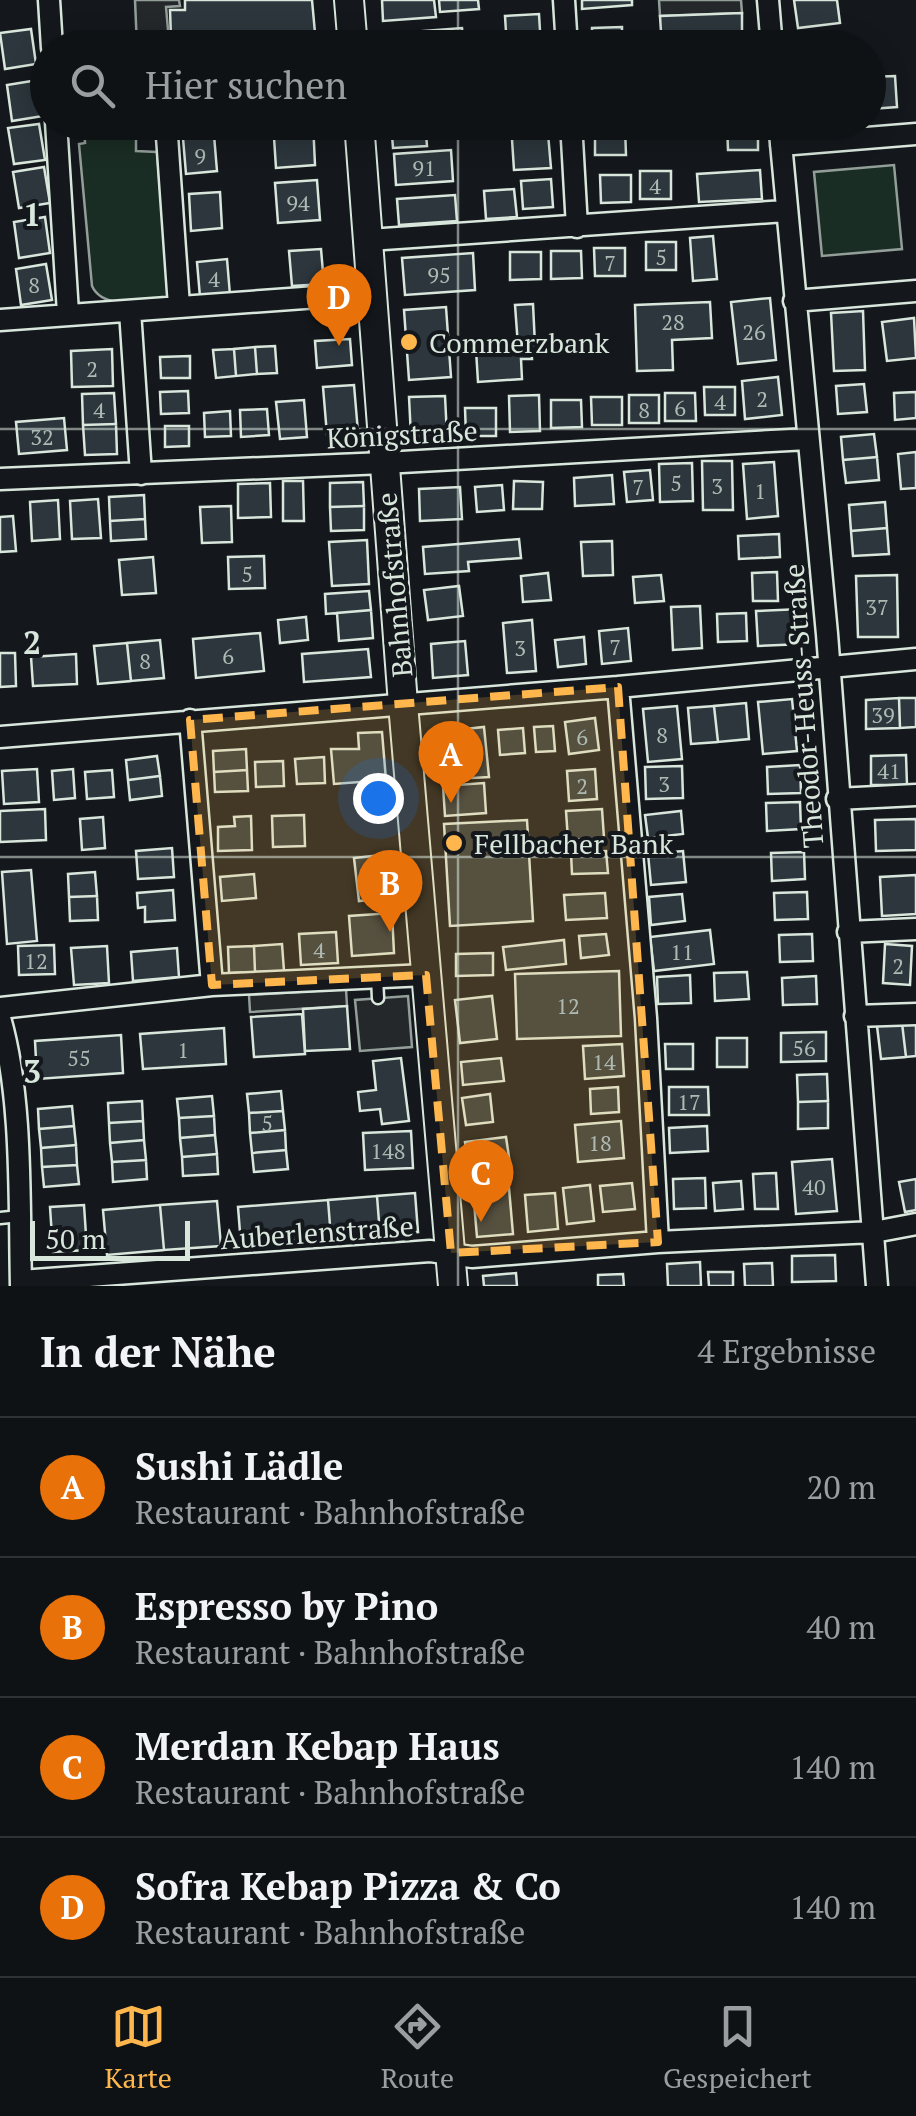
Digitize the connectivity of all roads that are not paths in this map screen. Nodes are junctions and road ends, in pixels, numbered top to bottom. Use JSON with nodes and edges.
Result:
{"nodes":[{"id":1,"x":49,"y":0,"type":"edge"},
{"id":2,"x":349,"y":0,"type":"edge"},
{"id":3,"x":564,"y":0,"type":"edge"},
{"id":4,"x":768,"y":0,"type":"edge"},
{"id":5,"x":51,"y":30,"type":"edge"},
{"id":6,"x":352,"y":30,"type":"edge"},
{"id":7,"x":566,"y":30,"type":"edge"},
{"id":8,"x":770,"y":30,"type":"edge"},
{"id":9,"x":916,"y":134,"type":"edge"},
{"id":10,"x":886,"y":136,"type":"edge"},
{"id":11,"x":57,"y":140,"type":"edge"},
{"id":12,"x":167,"y":140,"type":"edge"},
{"id":13,"x":361,"y":140,"type":"edge"},
{"id":14,"x":572,"y":140,"type":"edge"},
{"id":15,"x":781,"y":140,"type":"edge"},
{"id":16,"x":842,"y":140,"type":"edge"},
{"id":17,"x":781,"y":145,"type":"junction"},
{"id":18,"x":785,"y":211,"type":"junction"},
{"id":19,"x":577,"y":228,"type":"junction"},
{"id":20,"x":369,"y":240,"type":"junction"},
{"id":21,"x":916,"y":291,"type":"edge"},
{"id":22,"x":373,"y":293,"type":"junction"},
{"id":23,"x":794,"y":301,"type":"junction"},
{"id":24,"x":179,"y":306,"type":"junction"},
{"id":25,"x":130,"y":311,"type":"junction"},
{"id":26,"x":68,"y":313,"type":"junction"},
{"id":27,"x":0,"y":320,"type":"edge"},
{"id":28,"x":808,"y":439,"type":"junction"},
{"id":29,"x":384,"y":463,"type":"junction"},
{"id":30,"x":140,"y":474,"type":"junction"},
{"id":31,"x":0,"y":479,"type":"edge"},
{"id":32,"x":916,"y":659,"type":"edge"},
{"id":33,"x":829,"y":668,"type":"junction"},
{"id":34,"x":618,"y":687,"type":"junction"},
{"id":35,"x":403,"y":704,"type":"junction"},
{"id":36,"x":190,"y":720,"type":"junction"},
{"id":37,"x":0,"y":737,"type":"edge"},
{"id":38,"x":916,"y":794,"type":"edge"},
{"id":39,"x":837,"y":798,"type":"junction"},
{"id":40,"x":916,"y":929,"type":"edge"},
{"id":41,"x":848,"y":932,"type":"junction"},
{"id":42,"x":426,"y":974,"type":"junction"},
{"id":43,"x":212,"y":985,"type":"junction"},
{"id":44,"x":0,"y":1008,"type":"edge"},
{"id":45,"x":916,"y":1014,"type":"edge"},
{"id":46,"x":855,"y":1016,"type":"junction"},
{"id":47,"x":0,"y":1018,"type":"edge"},
{"id":48,"x":10,"y":1217,"type":"edge"},
{"id":49,"x":916,"y":1224,"type":"edge"},
{"id":50,"x":874,"y":1232,"type":"junction"},
{"id":51,"x":658,"y":1242,"type":"junction"},
{"id":52,"x":451,"y":1253,"type":"junction"},
{"id":53,"x":21,"y":1284,"type":"edge"},
{"id":54,"x":453,"y":1286,"type":"edge"},
{"id":55,"x":877,"y":1286,"type":"edge"}],
"edges":[{"from":1,"to":5,"type":"street"},
{"from":2,"to":6,"type":"street"},
{"from":3,"to":7,"type":"street"},
{"from":4,"to":8,"type":"street"},
{"from":9,"to":10,"type":"street"},
{"from":11,"to":26,"type":"street"},
{"from":12,"to":24,"type":"street"},
{"from":13,"to":20,"type":"street","name":"Bahnhofstraße"},
{"from":14,"to":19,"type":"street"},
{"from":15,"to":17,"type":"street","name":"Theodor-Heuss-Straße"},
{"from":16,"to":17,"type":"street"},
{"from":17,"to":18,"type":"street","name":"Theodor-Heuss-Straße"},
{"from":18,"to":19,"type":"street"},
{"from":18,"to":23,"type":"street","name":"Theodor-Heuss-Straße"},
{"from":19,"to":20,"type":"street"},
{"from":20,"to":22,"type":"street","name":"Bahnhofstraße"},
{"from":21,"to":23,"type":"street"},
{"from":22,"to":24,"type":"street"},
{"from":22,"to":29,"type":"street","name":"Bahnhofstraße"},
{"from":23,"to":28,"type":"street","name":"Theodor-Heuss-Straße"},
{"from":24,"to":25,"type":"street"},
{"from":25,"to":26,"type":"street"},
{"from":25,"to":30,"type":"street"},
{"from":26,"to":27,"type":"street"},
{"from":28,"to":29,"type":"street","name":"Königstraße"},
{"from":28,"to":33,"type":"street","name":"Theodor-Heuss-Straße"},
{"from":29,"to":30,"type":"street","name":"Königstraße"},
{"from":29,"to":35,"type":"street","name":"Bahnhofstraße"},
{"from":30,"to":31,"type":"street","name":"Königstraße"},
{"from":32,"to":33,"type":"street"},
{"from":33,"to":34,"type":"street"},
{"from":33,"to":39,"type":"street","name":"Theodor-Heuss-Straße"},
{"from":34,"to":35,"type":"street"},
{"from":34,"to":51,"type":"street"},
{"from":35,"to":36,"type":"street"},
{"from":35,"to":42,"type":"street","name":"Bahnhofstraße"},
{"from":36,"to":37,"type":"street"},
{"from":36,"to":43,"type":"street"},
{"from":38,"to":39,"type":"street"},
{"from":39,"to":41,"type":"street","name":"Theodor-Heuss-Straße"},
{"from":40,"to":41,"type":"street"},
{"from":41,"to":46,"type":"street","name":"Theodor-Heuss-Straße"},
{"from":42,"to":43,"type":"street"},
{"from":42,"to":52,"type":"street","name":"Bahnhofstraße"},
{"from":43,"to":44,"type":"street"},
{"from":45,"to":46,"type":"street"},
{"from":46,"to":50,"type":"street","name":"Theodor-Heuss-Straße"},
{"from":47,"to":48,"type":"street"},
{"from":48,"to":53,"type":"street"},
{"from":49,"to":50,"type":"street","name":"Auberlenstraße"},
{"from":50,"to":51,"type":"street","name":"Auberlenstraße"},
{"from":50,"to":55,"type":"street","name":"Theodor-Heuss-Straße"},
{"from":51,"to":52,"type":"street","name":"Auberlenstraße"},
{"from":52,"to":53,"type":"street","name":"Auberlenstraße"},
{"from":52,"to":54,"type":"street","name":"Bahnhofstraße"}]}
